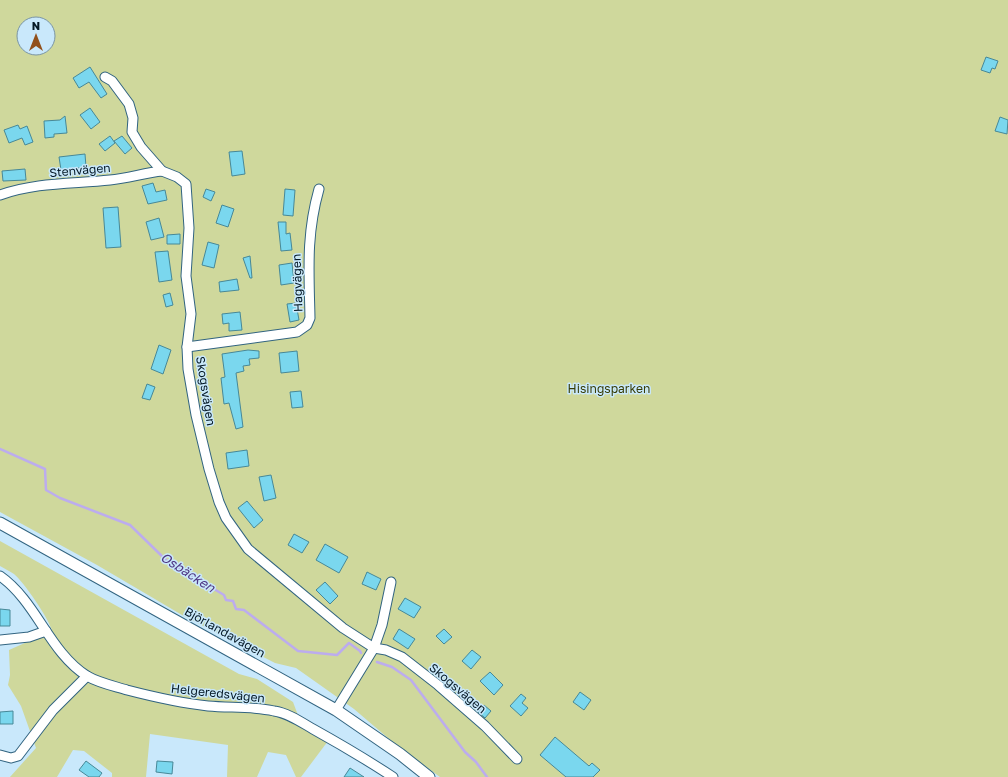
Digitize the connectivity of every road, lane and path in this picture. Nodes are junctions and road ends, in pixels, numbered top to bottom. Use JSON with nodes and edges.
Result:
{"nodes":[{"id":1,"x":106,"y":76,"type":"dead end"},
{"id":2,"x":162,"y":171,"type":"junction"},
{"id":3,"x":319,"y":189,"type":"dead end"},
{"id":4,"x":0,"y":195,"type":"edge"},
{"id":5,"x":187,"y":348,"type":"junction"},
{"id":6,"x":0,"y":523,"type":"edge"},
{"id":7,"x":0,"y":576,"type":"edge"},
{"id":8,"x":391,"y":582,"type":"dead end"},
{"id":9,"x":46,"y":631,"type":"junction"},
{"id":10,"x":0,"y":640,"type":"edge"},
{"id":11,"x":374,"y":648,"type":"junction"},
{"id":12,"x":88,"y":676,"type":"junction"},
{"id":13,"x":336,"y":710,"type":"junction"},
{"id":14,"x":0,"y":755,"type":"edge"},
{"id":15,"x":517,"y":759,"type":"dead end"},
{"id":16,"x":393,"y":777,"type":"edge"},
{"id":17,"x":429,"y":777,"type":"edge"}],
"edges":[{"from":1,"to":2,"type":"street","name":"Skogsvägen"},
{"from":2,"to":4,"type":"street","name":"Stenvägen"},
{"from":2,"to":5,"type":"street","name":"Skogsvägen"},
{"from":3,"to":5,"type":"street","name":"Hagvägen"},
{"from":5,"to":11,"type":"street","name":"Skogsvägen"},
{"from":6,"to":13,"type":"street","name":"Björlandavägen"},
{"from":7,"to":9,"type":"street","name":"Helgeredsvägen"},
{"from":8,"to":11,"type":"street"},
{"from":9,"to":10,"type":"street"},
{"from":9,"to":12,"type":"street","name":"Helgeredsvägen"},
{"from":11,"to":13,"type":"street"},
{"from":11,"to":15,"type":"street","name":"Skogsvägen"},
{"from":12,"to":14,"type":"street"},
{"from":12,"to":16,"type":"street","name":"Helgeredsvägen"},
{"from":13,"to":17,"type":"street","name":"Björlandavägen"}]}
